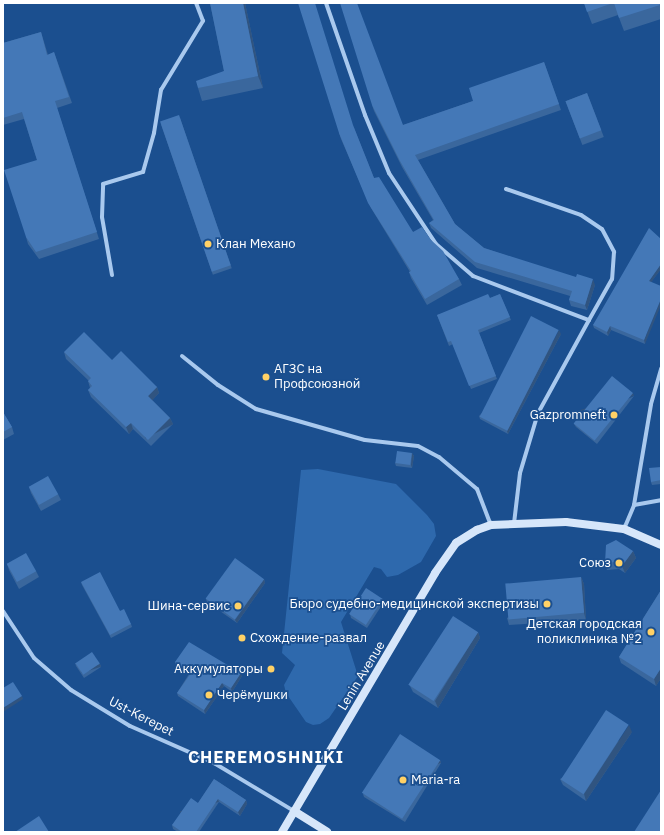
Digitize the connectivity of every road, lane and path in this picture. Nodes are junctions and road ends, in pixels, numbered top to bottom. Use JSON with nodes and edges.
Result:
{"nodes":[{"id":1,"x":196,"y":3,"type":"edge"},
{"id":2,"x":326,"y":3,"type":"edge"},
{"id":3,"x":506,"y":189,"type":"dead end"},
{"id":4,"x":112,"y":275,"type":"dead end"},
{"id":5,"x":589,"y":320,"type":"junction"},
{"id":6,"x":182,"y":356,"type":"dead end"},
{"id":7,"x":661,"y":368,"type":"edge"},
{"id":8,"x":661,"y":500,"type":"edge"},
{"id":9,"x":634,"y":505,"type":"junction"},
{"id":10,"x":514,"y":523,"type":"junction"},
{"id":11,"x":491,"y":525,"type":"junction"},
{"id":12,"x":624,"y":529,"type":"junction"},
{"id":13,"x":661,"y":545,"type":"edge"},
{"id":14,"x":3,"y":611,"type":"edge"},
{"id":15,"x":294,"y":811,"type":"junction"},
{"id":16,"x":282,"y":832,"type":"edge"},
{"id":17,"x":327,"y":832,"type":"edge"}],
"edges":[{"from":1,"to":4,"type":"street"},
{"from":2,"to":5,"type":"street"},
{"from":3,"to":5,"type":"street"},
{"from":5,"to":10,"type":"street"},
{"from":6,"to":11,"type":"street"},
{"from":7,"to":9,"type":"street"},
{"from":8,"to":9,"type":"street"},
{"from":9,"to":12,"type":"street"},
{"from":10,"to":11,"type":"main road","name":"Lenin Avenue"},
{"from":10,"to":12,"type":"main road","name":"Lenin Avenue"},
{"from":11,"to":15,"type":"main road","name":"Lenin Avenue"},
{"from":12,"to":13,"type":"main road","name":"Lenin Avenue"},
{"from":14,"to":15,"type":"street","name":"Ust-Kerepet"},
{"from":15,"to":16,"type":"main road","name":"Lenin Avenue"},
{"from":15,"to":17,"type":"main road"}]}
